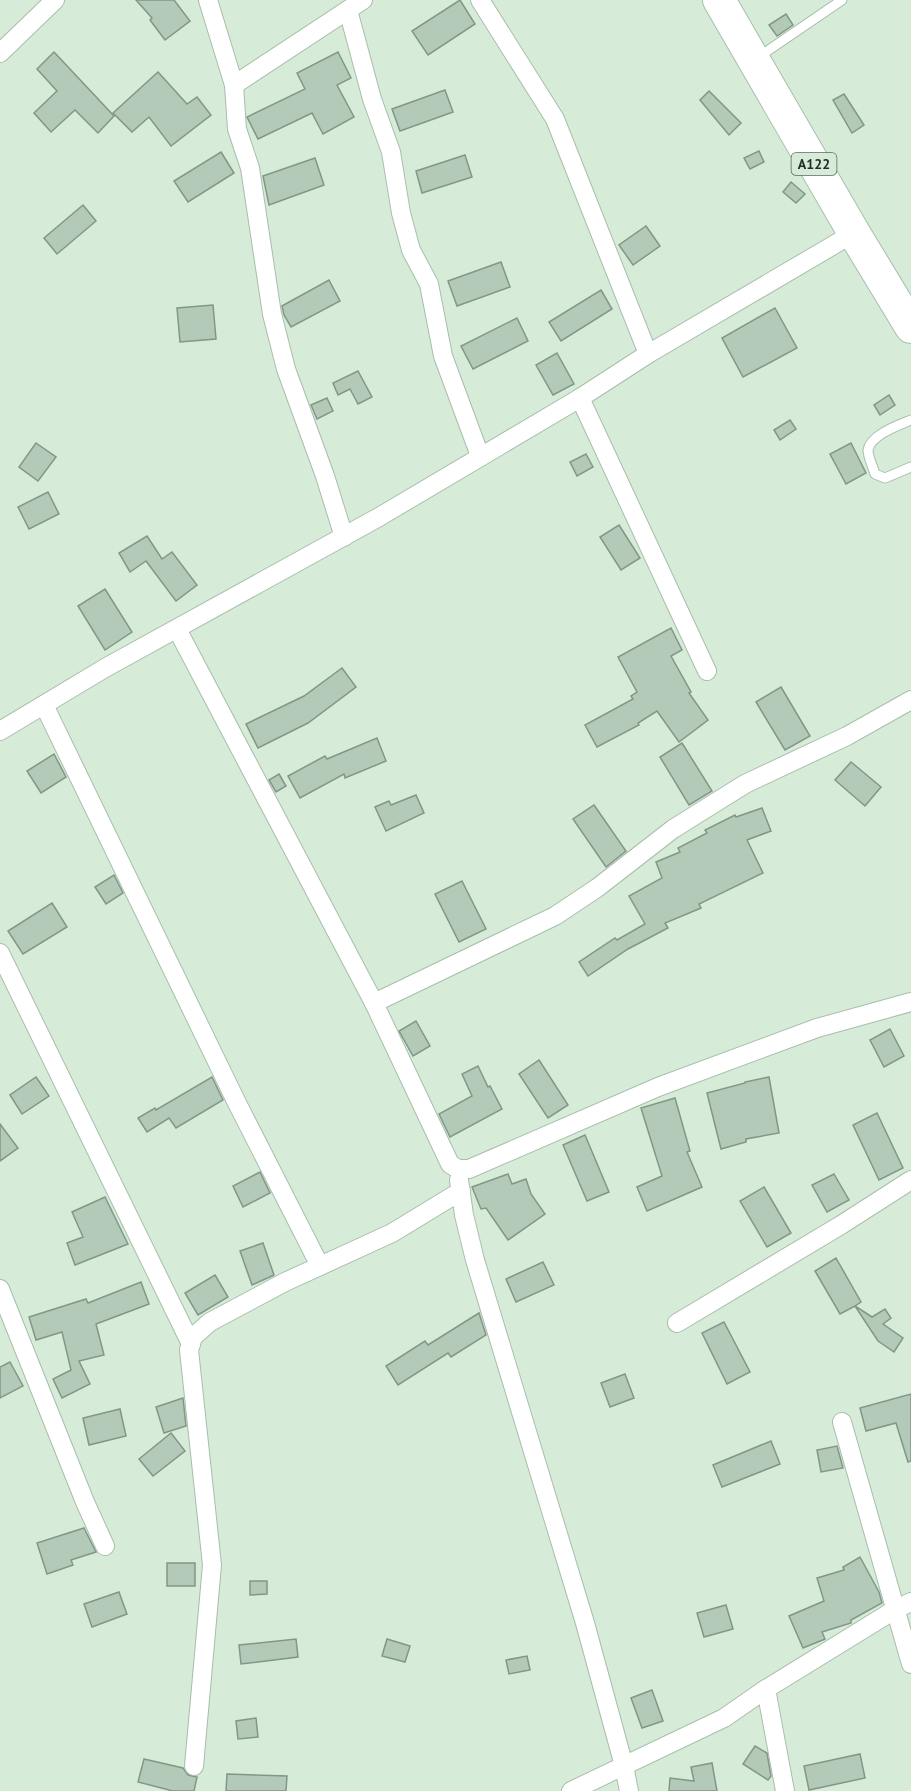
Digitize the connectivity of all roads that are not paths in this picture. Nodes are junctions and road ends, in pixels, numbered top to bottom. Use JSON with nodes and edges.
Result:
{"nodes":[{"id":1,"x":55,"y":0,"type":"edge"},
{"id":2,"x":208,"y":0,"type":"edge"},
{"id":3,"x":480,"y":0,"type":"edge"},
{"id":4,"x":719,"y":0,"type":"edge"},
{"id":5,"x":842,"y":0,"type":"edge"},
{"id":6,"x":356,"y":5,"type":"edge"},
{"id":7,"x":0,"y":53,"type":"edge"},
{"id":8,"x":755,"y":59,"type":"junction"},
{"id":9,"x":234,"y":86,"type":"junction"},
{"id":10,"x":854,"y":233,"type":"junction"},
{"id":11,"x":911,"y":327,"type":"edge"},
{"id":12,"x":648,"y":354,"type":"junction"},
{"id":13,"x":580,"y":398,"type":"junction"},
{"id":14,"x":911,"y":420,"type":"edge"},
{"id":15,"x":480,"y":456,"type":"junction"},
{"id":16,"x":911,"y":467,"type":"edge"},
{"id":17,"x":344,"y":537,"type":"junction"},
{"id":18,"x":177,"y":629,"type":"junction"},
{"id":19,"x":707,"y":671,"type":"dead end"},
{"id":20,"x":911,"y":700,"type":"edge"},
{"id":21,"x":44,"y":705,"type":"junction"},
{"id":22,"x":0,"y":731,"type":"edge"},
{"id":23,"x":0,"y":953,"type":"edge"},
{"id":24,"x":911,"y":1002,"type":"edge"},
{"id":25,"x":374,"y":1003,"type":"junction"},
{"id":26,"x":458,"y":1169,"type":"junction"},
{"id":27,"x":911,"y":1180,"type":"edge"},
{"id":28,"x":461,"y":1191,"type":"junction"},
{"id":29,"x":320,"y":1266,"type":"junction"},
{"id":30,"x":0,"y":1289,"type":"edge"},
{"id":31,"x":677,"y":1323,"type":"dead end"},
{"id":32,"x":191,"y":1344,"type":"junction"},
{"id":33,"x":842,"y":1422,"type":"dead end"},
{"id":34,"x":105,"y":1546,"type":"dead end"},
{"id":35,"x":904,"y":1606,"type":"edge"},
{"id":36,"x":911,"y":1664,"type":"edge"},
{"id":37,"x":766,"y":1689,"type":"junction"},
{"id":38,"x":194,"y":1766,"type":"dead end"},
{"id":39,"x":624,"y":1766,"type":"junction"},
{"id":40,"x":571,"y":1791,"type":"edge"},
{"id":41,"x":629,"y":1791,"type":"edge"},
{"id":42,"x":784,"y":1791,"type":"edge"}],
"edges":[{"from":1,"to":7,"type":"street"},
{"from":2,"to":9,"type":"street"},
{"from":3,"to":12,"type":"street"},
{"from":4,"to":8,"type":"highway","number":"A122"},
{"from":5,"to":8,"type":"lane"},
{"from":6,"to":9,"type":"street"},
{"from":6,"to":15,"type":"street"},
{"from":8,"to":10,"type":"highway","number":"A122"},
{"from":9,"to":17,"type":"street"},
{"from":10,"to":11,"type":"highway","number":"A122"},
{"from":10,"to":12,"type":"street"},
{"from":12,"to":13,"type":"street"},
{"from":13,"to":15,"type":"street"},
{"from":13,"to":19,"type":"street"},
{"from":14,"to":16,"type":"lane"},
{"from":15,"to":17,"type":"street"},
{"from":17,"to":18,"type":"street"},
{"from":18,"to":21,"type":"street"},
{"from":18,"to":25,"type":"street"},
{"from":20,"to":25,"type":"street"},
{"from":21,"to":22,"type":"street"},
{"from":21,"to":29,"type":"street"},
{"from":23,"to":32,"type":"street"},
{"from":24,"to":26,"type":"street"},
{"from":25,"to":26,"type":"street"},
{"from":26,"to":28,"type":"street"},
{"from":27,"to":31,"type":"street"},
{"from":28,"to":29,"type":"street"},
{"from":28,"to":39,"type":"street"},
{"from":29,"to":32,"type":"street"},
{"from":30,"to":34,"type":"street"},
{"from":32,"to":38,"type":"street"},
{"from":33,"to":35,"type":"street"},
{"from":35,"to":36,"type":"street"},
{"from":35,"to":37,"type":"street"},
{"from":37,"to":39,"type":"street"},
{"from":37,"to":42,"type":"street"},
{"from":39,"to":40,"type":"street"},
{"from":39,"to":41,"type":"street"}]}
